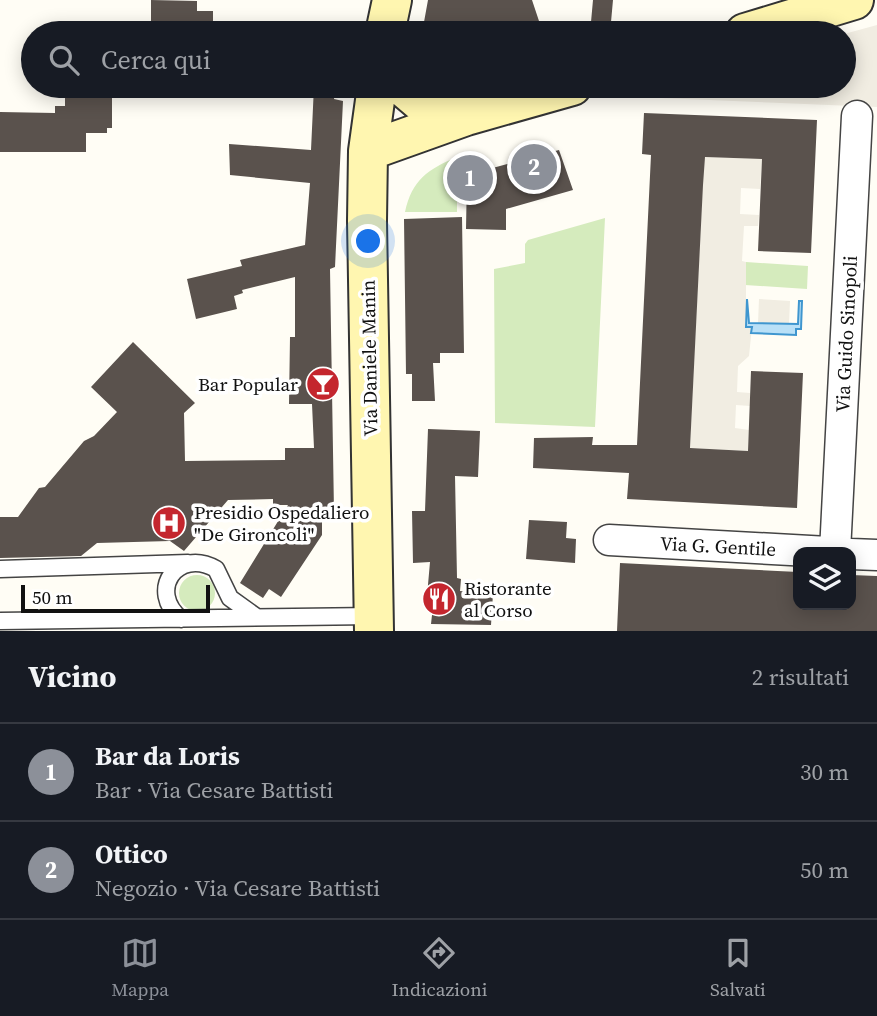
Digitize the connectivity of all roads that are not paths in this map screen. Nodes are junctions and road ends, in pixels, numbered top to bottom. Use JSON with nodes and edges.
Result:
{"nodes":[{"id":1,"x":392,"y":0,"type":"edge"},
{"id":2,"x":854,"y":0,"type":"edge"},
{"id":3,"x":388,"y":21,"type":"edge"},
{"id":4,"x":785,"y":21,"type":"edge"},
{"id":5,"x":375,"y":98,"type":"edge"},
{"id":6,"x":416,"y":98,"type":"edge"},
{"id":7,"x":530,"y":98,"type":"edge"},
{"id":8,"x":466,"y":116,"type":"junction"},
{"id":9,"x":857,"y":116,"type":"dead end"},
{"id":10,"x":368,"y":151,"type":"junction"},
{"id":11,"x":609,"y":540,"type":"dead end"},
{"id":12,"x":835,"y":547,"type":"edge"},
{"id":13,"x":793,"y":550,"type":"edge"},
{"id":14,"x":856,"y":554,"type":"edge"},
{"id":15,"x":877,"y":555,"type":"edge"},
{"id":16,"x":188,"y":563,"type":"junction"},
{"id":17,"x":0,"y":569,"type":"edge"},
{"id":18,"x":255,"y":616,"type":"junction"},
{"id":19,"x":181,"y":619,"type":"junction"},
{"id":20,"x":0,"y":621,"type":"edge"},
{"id":21,"x":374,"y":624,"type":"edge"}],
"edges":[{"from":1,"to":3,"type":"street"},
{"from":2,"to":4,"type":"street"},
{"from":5,"to":10,"type":"street","name":"Via Daniele Manin"},
{"from":6,"to":8,"type":"street"},
{"from":7,"to":8,"type":"street"},
{"from":8,"to":10,"type":"street"},
{"from":9,"to":12,"type":"street","name":"Via Guido Sinopoli"},
{"from":10,"to":21,"type":"street","name":"Via Daniele Manin"},
{"from":11,"to":13,"type":"street","name":"Via G. Gentile"},
{"from":14,"to":15,"type":"street"},
{"from":16,"to":17,"type":"lane"},
{"from":16,"to":18,"type":"lane"},
{"from":16,"to":19,"type":"lane"},
{"from":18,"to":19,"type":"lane"},
{"from":18,"to":21,"type":"lane"},
{"from":19,"to":20,"type":"lane"}]}
